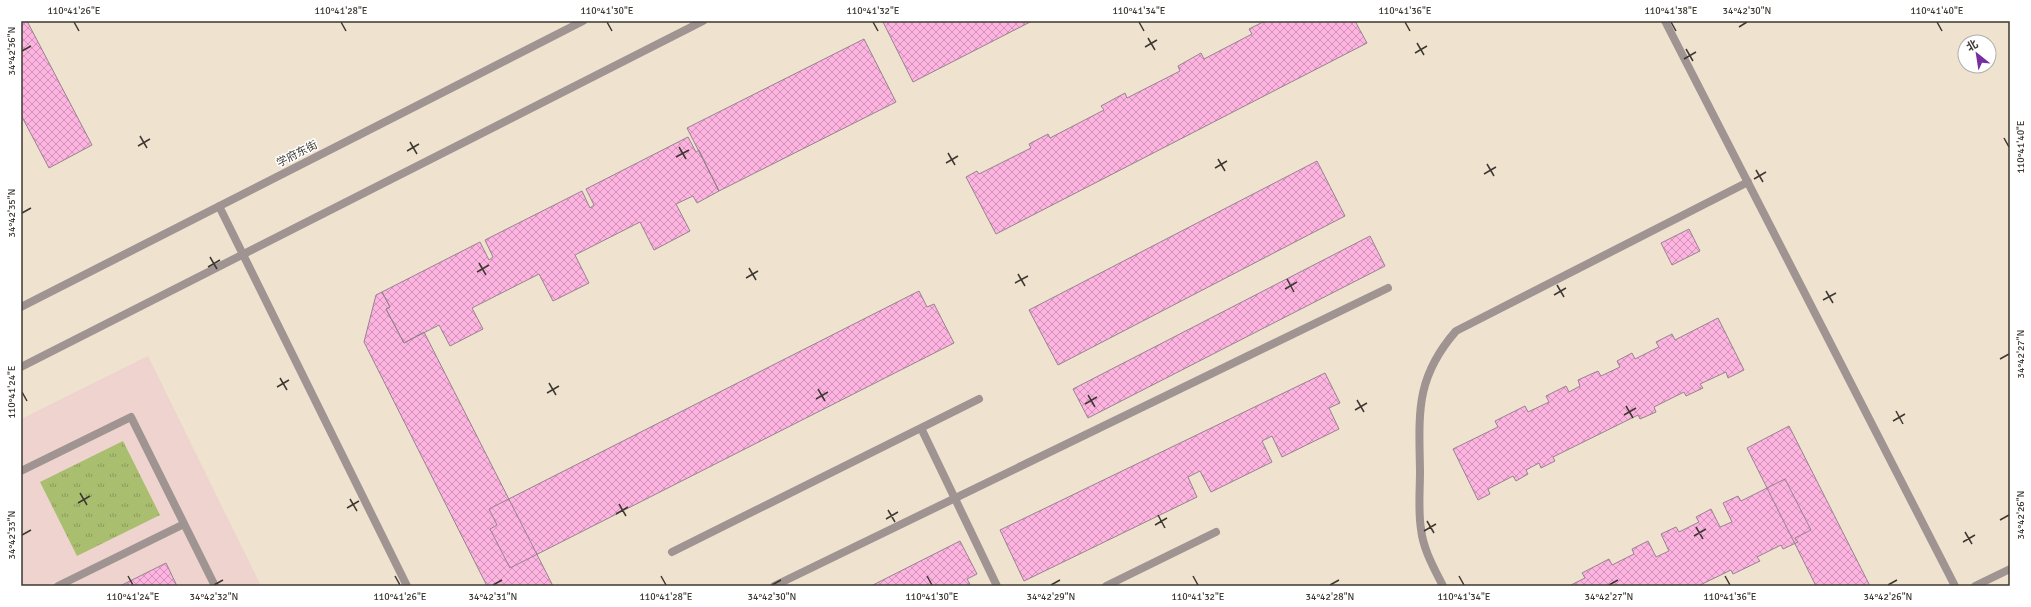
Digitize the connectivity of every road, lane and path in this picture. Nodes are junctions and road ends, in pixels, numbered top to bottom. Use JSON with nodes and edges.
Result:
{"nodes":[{"id":1,"x":583,"y":21,"type":"edge"},
{"id":2,"x":703,"y":21,"type":"edge"},
{"id":3,"x":1665,"y":21,"type":"edge"},
{"id":4,"x":1748,"y":182,"type":"junction"},
{"id":5,"x":219,"y":206,"type":"junction"},
{"id":6,"x":243,"y":254,"type":"junction"},
{"id":7,"x":1388,"y":288,"type":"dead end"},
{"id":8,"x":21,"y":307,"type":"edge"},
{"id":9,"x":21,"y":367,"type":"edge"},
{"id":10,"x":979,"y":399,"type":"dead end"},
{"id":11,"x":921,"y":428,"type":"junction"},
{"id":12,"x":21,"y":471,"type":"edge"},
{"id":13,"x":955,"y":498,"type":"junction"},
{"id":14,"x":184,"y":524,"type":"junction"},
{"id":15,"x":1216,"y":532,"type":"dead end"},
{"id":16,"x":672,"y":552,"type":"dead end"},
{"id":17,"x":2010,"y":569,"type":"edge"},
{"id":18,"x":58,"y":586,"type":"edge"},
{"id":19,"x":215,"y":586,"type":"edge"},
{"id":20,"x":407,"y":586,"type":"edge"},
{"id":21,"x":774,"y":586,"type":"edge"},
{"id":22,"x":997,"y":586,"type":"edge"},
{"id":23,"x":1106,"y":586,"type":"edge"},
{"id":24,"x":1443,"y":586,"type":"edge"},
{"id":25,"x":1955,"y":586,"type":"edge"},
{"id":26,"x":1975,"y":586,"type":"edge"}],
"edges":[{"from":1,"to":5,"type":"street","name":"学府东街"},
{"from":2,"to":6,"type":"street"},
{"from":3,"to":4,"type":"street"},
{"from":4,"to":24,"type":"street"},
{"from":4,"to":25,"type":"street"},
{"from":5,"to":6,"type":"street"},
{"from":5,"to":8,"type":"street","name":"学府东街"},
{"from":6,"to":9,"type":"street"},
{"from":6,"to":20,"type":"street"},
{"from":7,"to":13,"type":"street"},
{"from":10,"to":11,"type":"street"},
{"from":11,"to":13,"type":"street"},
{"from":11,"to":16,"type":"street"},
{"from":12,"to":14,"type":"street"},
{"from":13,"to":21,"type":"street"},
{"from":13,"to":22,"type":"street"},
{"from":14,"to":18,"type":"street"},
{"from":14,"to":19,"type":"street"},
{"from":15,"to":23,"type":"street"},
{"from":17,"to":26,"type":"street"}]}
